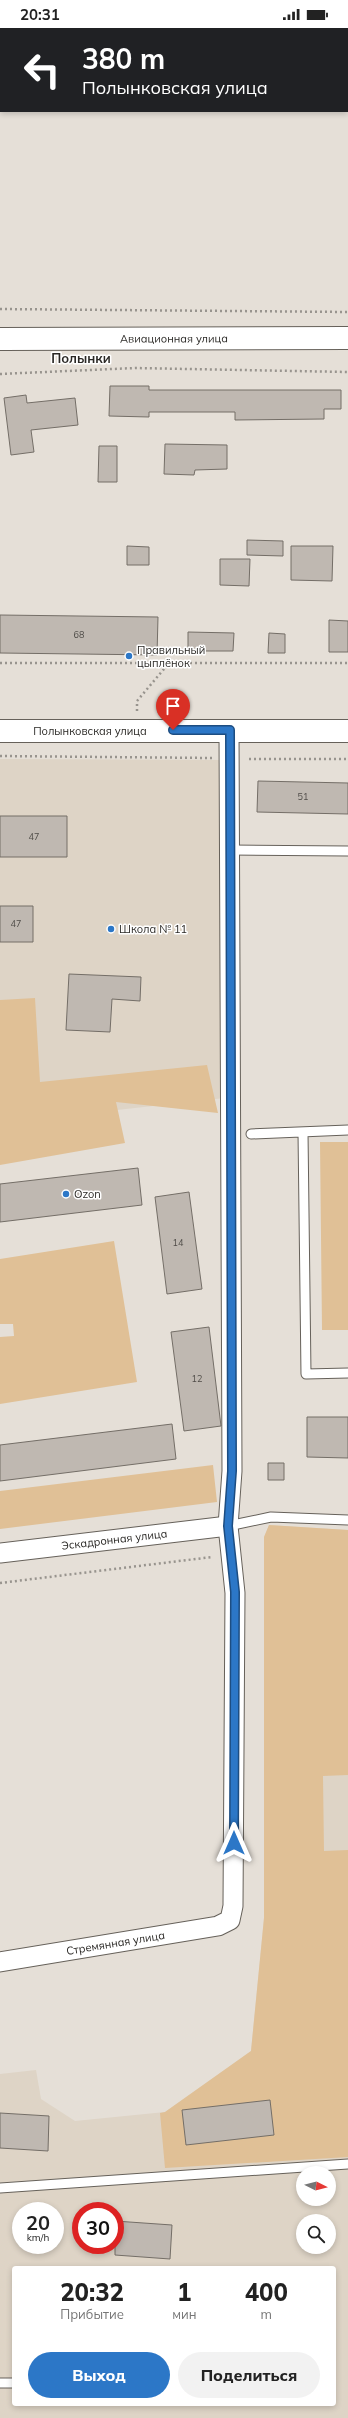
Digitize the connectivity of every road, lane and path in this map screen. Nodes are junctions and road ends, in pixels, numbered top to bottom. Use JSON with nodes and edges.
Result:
{"nodes":[{"id":1,"x":0,"y":309,"type":"edge"},
{"id":2,"x":348,"y":312,"type":"edge"},
{"id":3,"x":348,"y":338,"type":"edge"},
{"id":4,"x":0,"y":339,"type":"edge"},
{"id":5,"x":348,"y":372,"type":"edge"},
{"id":6,"x":0,"y":374,"type":"edge"},
{"id":7,"x":0,"y":663,"type":"edge"},
{"id":8,"x":169,"y":663,"type":"junction"},
{"id":9,"x":348,"y":664,"type":"edge"},
{"id":10,"x":230,"y":730,"type":"junction"},
{"id":11,"x":0,"y":731,"type":"edge"},
{"id":12,"x":137,"y":731,"type":"junction"},
{"id":13,"x":348,"y":731,"type":"edge"},
{"id":14,"x":0,"y":756,"type":"edge"},
{"id":15,"x":137,"y":757,"type":"junction"},
{"id":16,"x":230,"y":758,"type":"junction"},
{"id":17,"x":348,"y":759,"type":"edge"},
{"id":18,"x":230,"y":850,"type":"junction"},
{"id":19,"x":348,"y":851,"type":"edge"},
{"id":20,"x":348,"y":1130,"type":"edge"},
{"id":21,"x":303,"y":1132,"type":"junction"},
{"id":22,"x":251,"y":1134,"type":"dead end"},
{"id":23,"x":348,"y":1373,"type":"edge"},
{"id":24,"x":348,"y":1520,"type":"edge"},
{"id":25,"x":228,"y":1526,"type":"junction"},
{"id":26,"x":0,"y":1553,"type":"edge"},
{"id":27,"x":231,"y":1554,"type":"junction"},
{"id":28,"x":0,"y":1583,"type":"edge"},
{"id":29,"x":0,"y":1962,"type":"edge"},
{"id":30,"x":348,"y":2164,"type":"edge"},
{"id":31,"x":0,"y":2188,"type":"edge"},
{"id":32,"x":0,"y":2383,"type":"edge"},
{"id":33,"x":12,"y":2383,"type":"edge"}],
"edges":[{"from":1,"to":2,"type":"path"},
{"from":3,"to":4,"type":"street","name":"Авиационная улица"},
{"from":5,"to":6,"type":"path"},
{"from":7,"to":8,"type":"path"},
{"from":8,"to":9,"type":"path"},
{"from":8,"to":12,"type":"path"},
{"from":10,"to":12,"type":"street","name":"Полынковская улица"},
{"from":10,"to":13,"type":"street","name":"Полынковская улица"},
{"from":10,"to":16,"type":"street"},
{"from":11,"to":12,"type":"street","name":"Полынковская улица"},
{"from":12,"to":15,"type":"path"},
{"from":14,"to":15,"type":"path"},
{"from":15,"to":16,"type":"path"},
{"from":16,"to":17,"type":"path"},
{"from":16,"to":18,"type":"street"},
{"from":18,"to":19,"type":"lane"},
{"from":18,"to":25,"type":"street"},
{"from":20,"to":21,"type":"lane"},
{"from":21,"to":22,"type":"lane"},
{"from":21,"to":23,"type":"lane"},
{"from":24,"to":25,"type":"lane"},
{"from":25,"to":26,"type":"street","name":"Эскадронная улица"},
{"from":25,"to":27,"type":"street"},
{"from":27,"to":28,"type":"path"},
{"from":27,"to":29,"type":"street","name":"Стремянная улица"},
{"from":30,"to":31,"type":"lane"},
{"from":32,"to":33,"type":"lane"}]}
